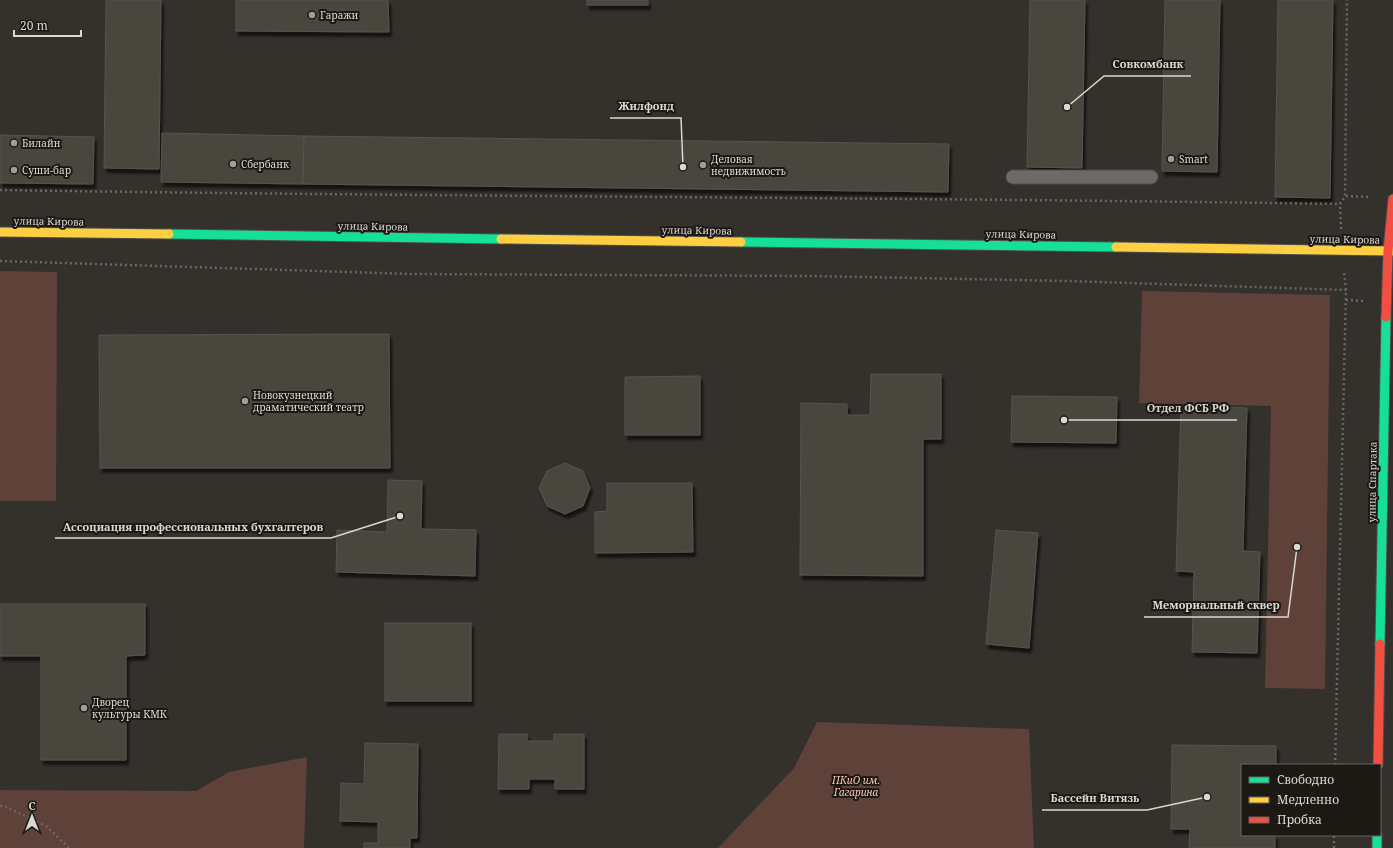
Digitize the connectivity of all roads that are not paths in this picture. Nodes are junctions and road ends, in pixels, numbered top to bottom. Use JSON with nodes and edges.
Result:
{"nodes":[{"id":1,"x":1013,"y":177,"type":"dead end"},
{"id":2,"x":1150,"y":177,"type":"dead end"},
{"id":3,"x":1393,"y":199,"type":"edge"},
{"id":4,"x":0,"y":232,"type":"edge"},
{"id":5,"x":1391,"y":251,"type":"edge"},
{"id":6,"x":1378,"y":764,"type":"edge"},
{"id":7,"x":1377,"y":836,"type":"edge"},
{"id":8,"x":1377,"y":848,"type":"edge"}],
"edges":[{"from":1,"to":2,"type":"lane"},
{"from":3,"to":5,"type":"main road","name":"улица Спартака"},
{"from":4,"to":5,"type":"main road","name":"улица Кирова"},
{"from":5,"to":6,"type":"main road","name":"улица Спартака"},
{"from":7,"to":8,"type":"main road"}]}
